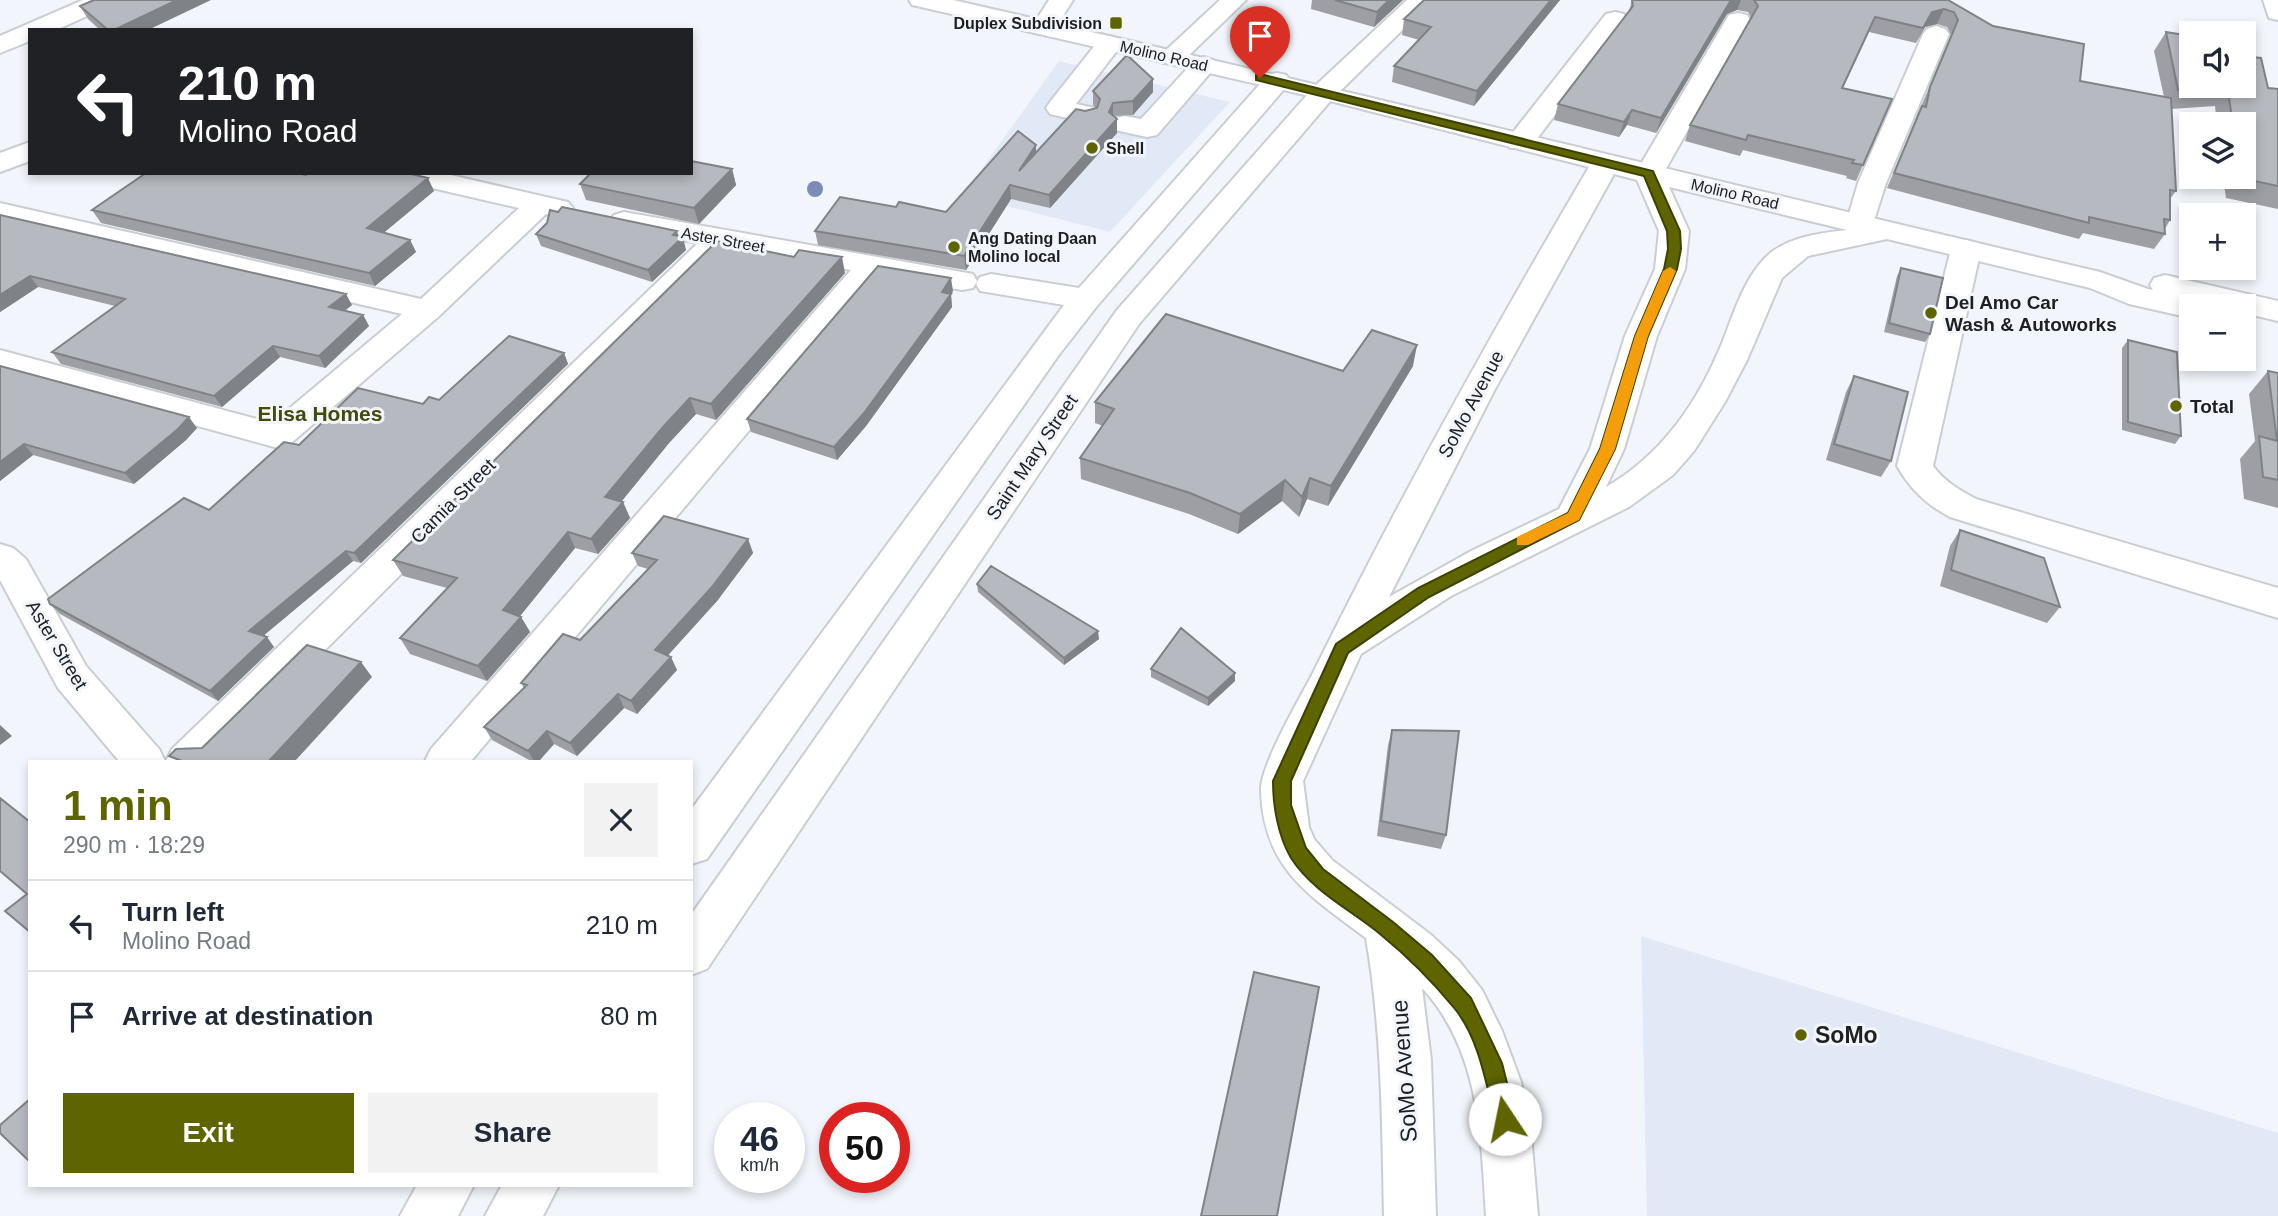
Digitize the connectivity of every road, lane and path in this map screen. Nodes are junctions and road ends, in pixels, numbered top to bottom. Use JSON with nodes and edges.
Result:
{"nodes":[{"id":1,"x":103,"y":0,"type":"edge"},
{"id":2,"x":921,"y":0,"type":"edge"},
{"id":3,"x":1061,"y":0,"type":"edge"},
{"id":4,"x":1233,"y":0,"type":"edge"},
{"id":5,"x":1421,"y":0,"type":"edge"},
{"id":6,"x":2275,"y":0,"type":"edge"},
{"id":7,"x":956,"y":4,"type":"edge"},
{"id":8,"x":2278,"y":13,"type":"edge"},
{"id":9,"x":1615,"y":19,"type":"dead end"},
{"id":10,"x":1738,"y":20,"type":"dead end"},
{"id":11,"x":40,"y":28,"type":"edge"},
{"id":12,"x":1042,"y":28,"type":"junction"},
{"id":13,"x":28,"y":33,"type":"edge"},
{"id":14,"x":1936,"y":34,"type":"edge"},
{"id":15,"x":1109,"y":44,"type":"junction"},
{"id":16,"x":0,"y":45,"type":"edge"},
{"id":17,"x":1172,"y":58,"type":"junction"},
{"id":18,"x":1204,"y":65,"type":"junction"},
{"id":19,"x":1277,"y":81,"type":"junction"},
{"id":20,"x":1324,"y":92,"type":"junction"},
{"id":21,"x":1085,"y":114,"type":"edge"},
{"id":22,"x":1125,"y":124,"type":"edge"},
{"id":23,"x":1520,"y":142,"type":"junction"},
{"id":24,"x":28,"y":151,"type":"edge"},
{"id":25,"x":1606,"y":163,"type":"junction"},
{"id":26,"x":0,"y":164,"type":"edge"},
{"id":27,"x":1649,"y":174,"type":"junction"},
{"id":28,"x":412,"y":175,"type":"edge"},
{"id":29,"x":540,"y":204,"type":"junction"},
{"id":30,"x":0,"y":212,"type":"edge"},
{"id":31,"x":1861,"y":224,"type":"junction"},
{"id":32,"x":1894,"y":232,"type":"junction"},
{"id":33,"x":718,"y":240,"type":"junction"},
{"id":34,"x":1966,"y":249,"type":"junction"},
{"id":35,"x":872,"y":266,"type":"junction"},
{"id":36,"x":2100,"y":281,"type":"junction"},
{"id":37,"x":1086,"y":299,"type":"junction"},
{"id":38,"x":2179,"y":305,"type":"edge"},
{"id":39,"x":427,"y":310,"type":"junction"},
{"id":40,"x":2278,"y":312,"type":"edge"},
{"id":41,"x":2256,"y":324,"type":"edge"},
{"id":42,"x":2256,"y":327,"type":"edge"},
{"id":43,"x":2278,"y":328,"type":"edge"},
{"id":44,"x":2278,"y":335,"type":"edge"},
{"id":45,"x":0,"y":361,"type":"edge"},
{"id":46,"x":1573,"y":517,"type":"junction"},
{"id":47,"x":0,"y":558,"type":"edge"},
{"id":48,"x":2278,"y":603,"type":"edge"},
{"id":49,"x":1341,"y":648,"type":"junction"},
{"id":50,"x":143,"y":760,"type":"edge"},
{"id":51,"x":188,"y":760,"type":"edge"},
{"id":52,"x":447,"y":760,"type":"edge"},
{"id":53,"x":693,"y":842,"type":"edge"},
{"id":54,"x":1387,"y":928,"type":"junction"},
{"id":55,"x":693,"y":951,"type":"edge"},
{"id":56,"x":447,"y":1187,"type":"edge"},
{"id":57,"x":532,"y":1187,"type":"edge"},
{"id":58,"x":426,"y":1216,"type":"edge"},
{"id":59,"x":511,"y":1216,"type":"edge"},
{"id":60,"x":1410,"y":1216,"type":"edge"},
{"id":61,"x":1513,"y":1216,"type":"edge"}],
"edges":[{"from":1,"to":11,"type":"street"},
{"from":2,"to":7,"type":"street","name":"Molino Road"},
{"from":3,"to":12,"type":"street"},
{"from":4,"to":17,"type":"street"},
{"from":5,"to":20,"type":"street","name":"Saint Mary Street"},
{"from":6,"to":8,"type":"street"},
{"from":7,"to":12,"type":"street","name":"Molino Road"},
{"from":9,"to":23,"type":"street"},
{"from":10,"to":27,"type":"street"},
{"from":12,"to":15,"type":"street","name":"Molino Road"},
{"from":13,"to":16,"type":"street"},
{"from":14,"to":31,"type":"street"},
{"from":15,"to":17,"type":"street","name":"Molino Road"},
{"from":15,"to":21,"type":"street"},
{"from":17,"to":18,"type":"street","name":"Molino Road"},
{"from":18,"to":19,"type":"street","name":"Molino Road"},
{"from":18,"to":22,"type":"street"},
{"from":19,"to":20,"type":"street","name":"Molino Road"},
{"from":19,"to":37,"type":"street"},
{"from":20,"to":23,"type":"street","name":"Molino Road"},
{"from":20,"to":55,"type":"street","name":"Saint Mary Street"},
{"from":23,"to":25,"type":"street","name":"Molino Road"},
{"from":24,"to":26,"type":"street"},
{"from":25,"to":27,"type":"street","name":"Molino Road"},
{"from":25,"to":49,"type":"street","name":"SoMo Avenue"},
{"from":27,"to":31,"type":"street","name":"Molino Road"},
{"from":27,"to":46,"type":"street"},
{"from":28,"to":29,"type":"street","name":"Aster Street"},
{"from":29,"to":33,"type":"street","name":"Aster Street"},
{"from":29,"to":39,"type":"street"},
{"from":30,"to":39,"type":"street"},
{"from":31,"to":32,"type":"street","name":"Molino Road"},
{"from":32,"to":34,"type":"street","name":"Molino Road"},
{"from":32,"to":46,"type":"street"},
{"from":33,"to":35,"type":"street","name":"Aster Street"},
{"from":33,"to":51,"type":"street","name":"Camia Street"},
{"from":34,"to":36,"type":"street","name":"Molino Road"},
{"from":34,"to":48,"type":"street"},
{"from":35,"to":37,"type":"street","name":"Aster Street"},
{"from":35,"to":52,"type":"street"},
{"from":36,"to":38,"type":"street","name":"Molino Road"},
{"from":36,"to":40,"type":"street","name":"Molino Road"},
{"from":37,"to":53,"type":"street"},
{"from":39,"to":45,"type":"street"},
{"from":41,"to":43,"type":"street"},
{"from":42,"to":44,"type":"street"},
{"from":46,"to":49,"type":"street"},
{"from":47,"to":50,"type":"street","name":"Aster Street"},
{"from":49,"to":54,"type":"street","name":"SoMo Avenue"},
{"from":54,"to":60,"type":"street","name":"SoMo Avenue"},
{"from":54,"to":61,"type":"street","name":"SoMo Avenue"},
{"from":56,"to":58,"type":"street"},
{"from":57,"to":59,"type":"street"}]}
